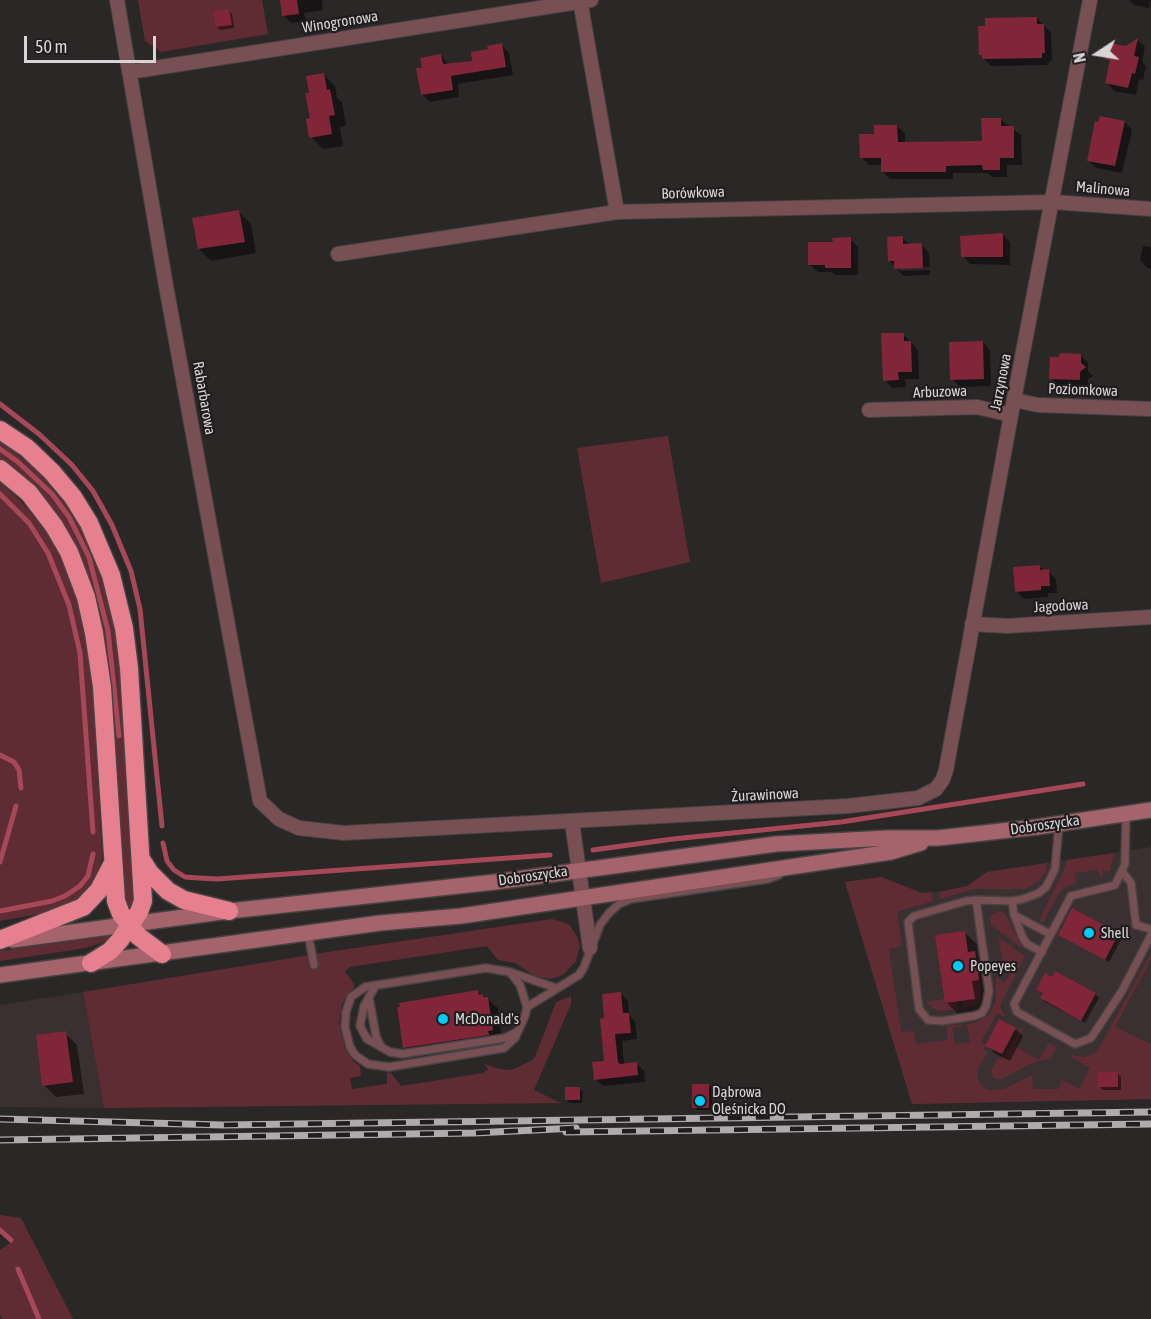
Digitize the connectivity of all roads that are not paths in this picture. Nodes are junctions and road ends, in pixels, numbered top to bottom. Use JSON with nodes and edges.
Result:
{"nodes":[{"id":1,"x":117,"y":0,"type":"edge"},
{"id":2,"x":580,"y":0,"type":"edge"},
{"id":3,"x":591,"y":0,"type":"edge"},
{"id":4,"x":1090,"y":0,"type":"edge"},
{"id":5,"x":129,"y":72,"type":"junction"},
{"id":6,"x":1053,"y":202,"type":"junction"},
{"id":7,"x":1151,"y":209,"type":"edge"},
{"id":8,"x":617,"y":212,"type":"junction"},
{"id":9,"x":338,"y":254,"type":"dead end"},
{"id":10,"x":1014,"y":400,"type":"junction"},
{"id":11,"x":1151,"y":409,"type":"edge"},
{"id":12,"x":869,"y":410,"type":"dead end"},
{"id":13,"x":1011,"y":415,"type":"junction"},
{"id":14,"x":0,"y":430,"type":"edge"},
{"id":15,"x":0,"y":469,"type":"edge"},
{"id":16,"x":1151,"y":617,"type":"edge"},
{"id":17,"x":972,"y":624,"type":"junction"},
{"id":18,"x":946,"y":770,"type":"joint"},
{"id":19,"x":260,"y":801,"type":"joint"},
{"id":20,"x":1151,"y":810,"type":"edge"},
{"id":21,"x":1126,"y":813,"type":"junction"},
{"id":22,"x":572,"y":822,"type":"junction"},
{"id":23,"x":1059,"y":824,"type":"junction"},
{"id":24,"x":938,"y":838,"type":"junction"},
{"id":25,"x":141,"y":859,"type":"junction"},
{"id":26,"x":819,"y":862,"type":"junction"},
{"id":27,"x":112,"y":864,"type":"junction"},
{"id":28,"x":578,"y":870,"type":"junction"},
{"id":29,"x":1122,"y":871,"type":"junction"},
{"id":30,"x":583,"y":897,"type":"junction"},
{"id":31,"x":976,"y":900,"type":"junction"},
{"id":32,"x":1012,"y":901,"type":"junction"},
{"id":33,"x":229,"y":911,"type":"junction"},
{"id":34,"x":1014,"y":915,"type":"junction"},
{"id":35,"x":129,"y":924,"type":"junction"},
{"id":36,"x":1151,"y":929,"type":"edge"},
{"id":37,"x":308,"y":933,"type":"junction"},
{"id":38,"x":1050,"y":934,"type":"junction"},
{"id":39,"x":1151,"y":935,"type":"edge"},
{"id":40,"x":0,"y":941,"type":"edge"},
{"id":41,"x":590,"y":948,"type":"junction"},
{"id":42,"x":1042,"y":952,"type":"junction"},
{"id":43,"x":162,"y":954,"type":"junction"},
{"id":44,"x":91,"y":963,"type":"junction"},
{"id":45,"x":314,"y":965,"type":"dead end"},
{"id":46,"x":510,"y":972,"type":"junction"},
{"id":47,"x":0,"y":975,"type":"edge"},
{"id":48,"x":376,"y":985,"type":"junction"},
{"id":49,"x":556,"y":988,"type":"junction"},
{"id":50,"x":369,"y":998,"type":"junction"},
{"id":51,"x":527,"y":1006,"type":"junction"},
{"id":52,"x":518,"y":1032,"type":"junction"},
{"id":53,"x":382,"y":1049,"type":"junction"}],
"edges":[{"from":1,"to":5,"type":"street","name":"Rabarbarowa"},
{"from":2,"to":3,"type":"street","name":"Winogronowa"},
{"from":2,"to":5,"type":"street","name":"Winogronowa"},
{"from":2,"to":8,"type":"street"},
{"from":4,"to":6,"type":"street","name":"Jarzynowa"},
{"from":5,"to":19,"type":"street","name":"Rabarbarowa"},
{"from":6,"to":7,"type":"street","name":"Malinowa"},
{"from":6,"to":8,"type":"street","name":"Borówkowa"},
{"from":6,"to":10,"type":"street","name":"Jarzynowa"},
{"from":8,"to":9,"type":"street","name":"Borówkowa"},
{"from":10,"to":11,"type":"street","name":"Poziomkowa"},
{"from":10,"to":13,"type":"street","name":"Jarzynowa"},
{"from":12,"to":13,"type":"street","name":"Arbuzowa"},
{"from":13,"to":17,"type":"street","name":"Jarzynowa"},
{"from":14,"to":25,"type":"highway"},
{"from":15,"to":27,"type":"highway"},
{"from":16,"to":17,"type":"street","name":"Jagodowa"},
{"from":17,"to":18,"type":"street","name":"Jarzynowa"},
{"from":18,"to":22,"type":"street","name":"Żurawinowa"},
{"from":19,"to":22,"type":"street","name":"Żurawinowa"},
{"from":20,"to":21,"type":"main road","name":"Dobroszycka"},
{"from":21,"to":23,"type":"main road","name":"Dobroszycka"},
{"from":21,"to":29,"type":"lane"},
{"from":22,"to":28,"type":"street"},
{"from":23,"to":24,"type":"main road","name":"Dobroszycka"},
{"from":23,"to":32,"type":"lane"},
{"from":24,"to":26,"type":"main road","name":"Dobroszycka"},
{"from":24,"to":28,"type":"main road","name":"Dobroszycka"},
{"from":25,"to":33,"type":"highway"},
{"from":25,"to":35,"type":"highway"},
{"from":26,"to":30,"type":"main road","name":"Dobroszycka"},
{"from":26,"to":41,"type":"lane","name":"Dobroszycka"},
{"from":27,"to":35,"type":"highway"},
{"from":27,"to":40,"type":"highway"},
{"from":28,"to":30,"type":"street"},
{"from":28,"to":33,"type":"main road","name":"Dobroszycka"},
{"from":29,"to":36,"type":"lane"},
{"from":29,"to":38,"type":"lane"},
{"from":30,"to":37,"type":"main road","name":"Dobroszycka"},
{"from":30,"to":41,"type":"street","name":"Dobroszycka"},
{"from":31,"to":31,"type":"lane"},
{"from":31,"to":32,"type":"lane"},
{"from":32,"to":34,"type":"lane"},
{"from":33,"to":35,"type":"main road","name":"Dobroszycka"},
{"from":34,"to":38,"type":"lane"},
{"from":34,"to":42,"type":"lane"},
{"from":35,"to":40,"type":"main road","name":"Dobroszycka"},
{"from":35,"to":43,"type":"highway"},
{"from":35,"to":44,"type":"highway"},
{"from":37,"to":43,"type":"main road","name":"Dobroszycka"},
{"from":37,"to":45,"type":"lane"},
{"from":38,"to":42,"type":"lane"},
{"from":39,"to":42,"type":"lane"},
{"from":41,"to":49,"type":"lane","name":"Dobroszycka"},
{"from":43,"to":44,"type":"main road","name":"Dobroszycka"},
{"from":44,"to":47,"type":"main road","name":"Dobroszycka"},
{"from":46,"to":48,"type":"lane"},
{"from":46,"to":49,"type":"lane"},
{"from":46,"to":51,"type":"lane"},
{"from":48,"to":50,"type":"lane"},
{"from":48,"to":52,"type":"lane"},
{"from":49,"to":51,"type":"lane","name":"Dobroszycka"},
{"from":50,"to":53,"type":"lane"},
{"from":50,"to":53,"type":"lane"},
{"from":51,"to":52,"type":"lane"},
{"from":52,"to":53,"type":"lane"}]}
